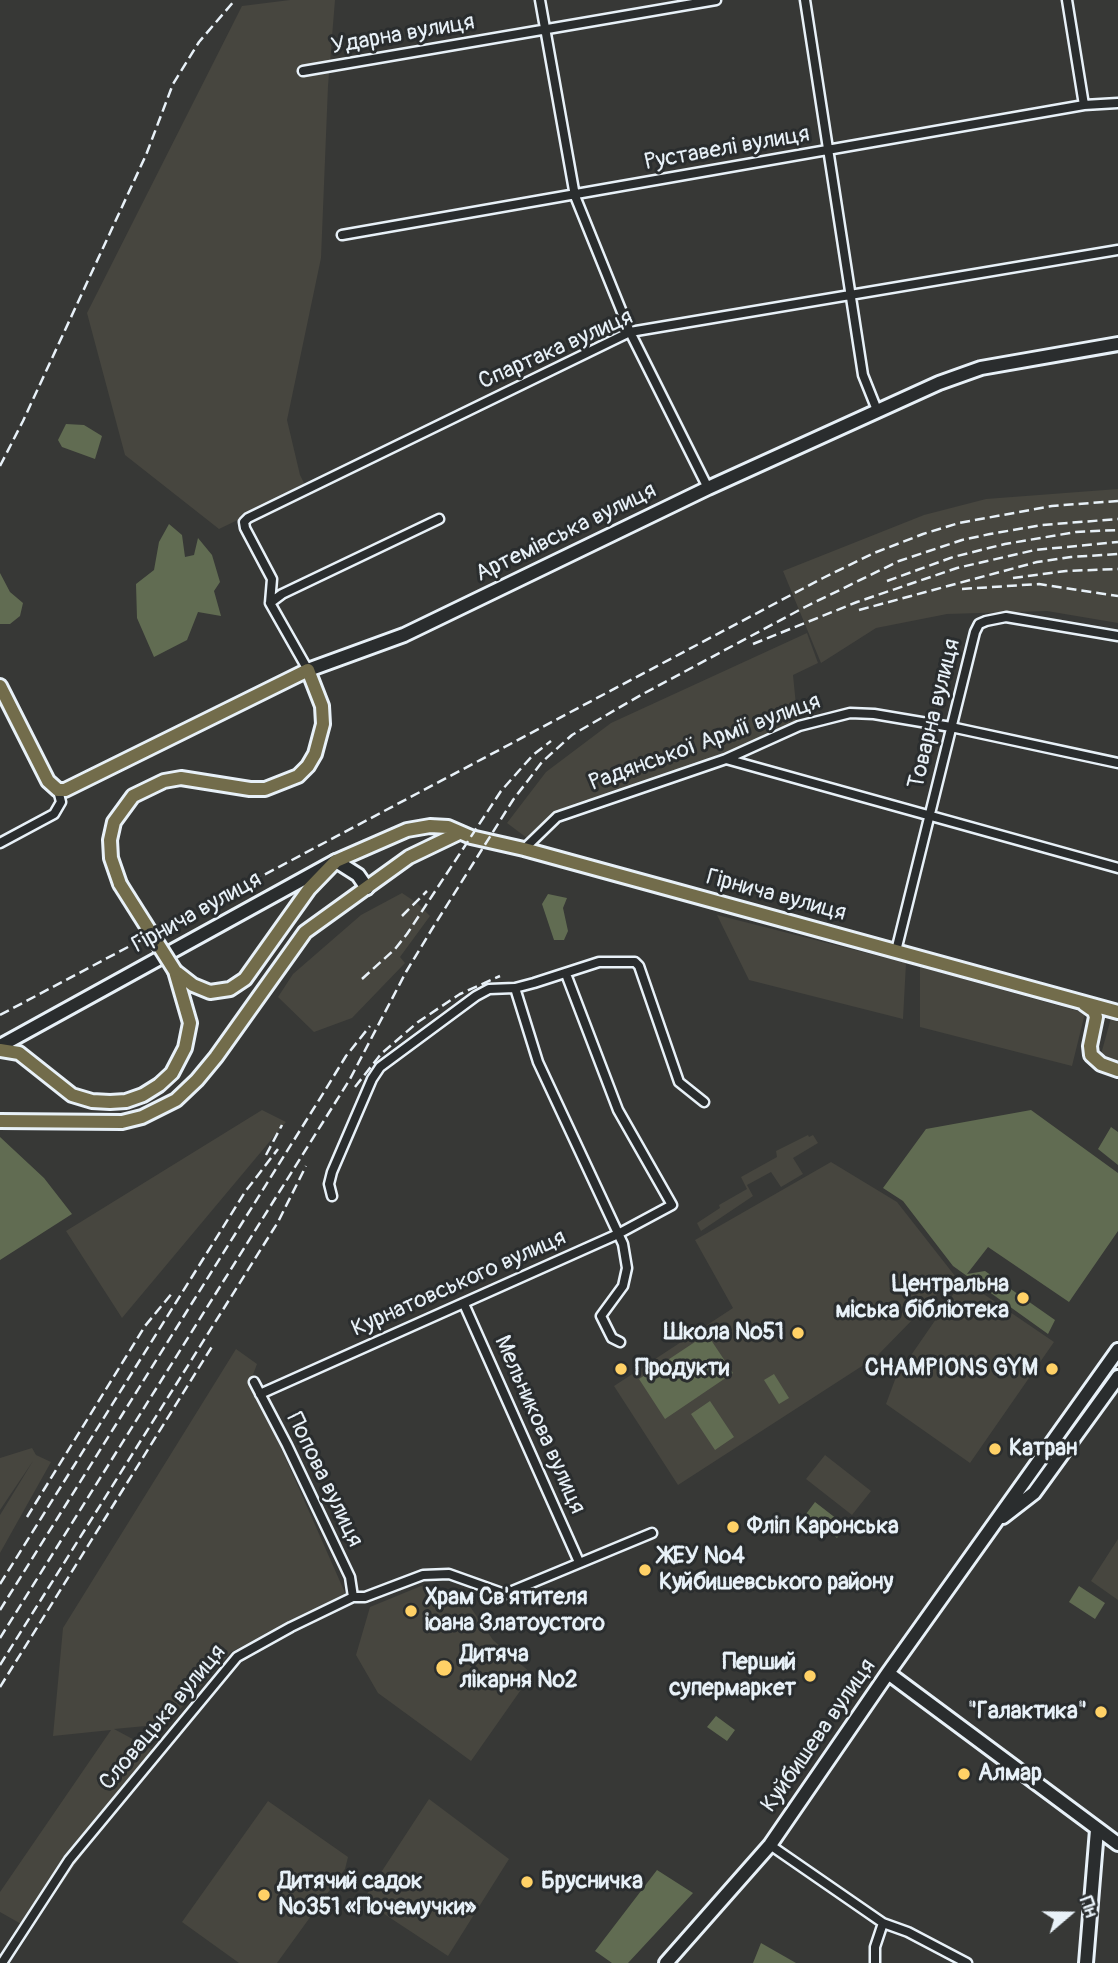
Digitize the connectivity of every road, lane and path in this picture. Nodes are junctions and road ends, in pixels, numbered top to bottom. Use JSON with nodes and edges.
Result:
{"nodes":[{"id":1,"x":540,"y":0,"type":"edge"},
{"id":2,"x":716,"y":0,"type":"edge"},
{"id":3,"x":805,"y":0,"type":"edge"},
{"id":4,"x":1067,"y":0,"type":"edge"},
{"id":5,"x":545,"y":31,"type":"junction"},
{"id":6,"x":303,"y":71,"type":"dead end"},
{"id":7,"x":1118,"y":103,"type":"edge"},
{"id":8,"x":1084,"y":105,"type":"junction"},
{"id":9,"x":829,"y":150,"type":"junction"},
{"id":10,"x":575,"y":196,"type":"junction"},
{"id":11,"x":342,"y":235,"type":"dead end"},
{"id":12,"x":1118,"y":250,"type":"edge"},
{"id":13,"x":851,"y":295,"type":"junction"},
{"id":14,"x":631,"y":332,"type":"junction"},
{"id":15,"x":1118,"y":344,"type":"edge"},
{"id":16,"x":877,"y":410,"type":"junction"},
{"id":17,"x":708,"y":488,"type":"junction"},
{"id":18,"x":439,"y":519,"type":"dead end"},
{"id":19,"x":270,"y":603,"type":"junction"},
{"id":20,"x":1118,"y":636,"type":"edge"},
{"id":21,"x":308,"y":670,"type":"junction"},
{"id":22,"x":1,"y":691,"type":"edge"},
{"id":23,"x":951,"y":727,"type":"junction"},
{"id":24,"x":726,"y":758,"type":"junction"},
{"id":25,"x":1118,"y":763,"type":"edge"},
{"id":26,"x":58,"y":790,"type":"junction"},
{"id":27,"x":930,"y":815,"type":"junction"},
{"id":28,"x":459,"y":833,"type":"junction"},
{"id":29,"x":0,"y":843,"type":"edge"},
{"id":30,"x":524,"y":849,"type":"junction"},
{"id":31,"x":336,"y":861,"type":"junction"},
{"id":32,"x":1118,"y":868,"type":"edge"},
{"id":33,"x":367,"y":888,"type":"junction"},
{"id":34,"x":896,"y":951,"type":"junction"},
{"id":35,"x":174,"y":971,"type":"junction"},
{"id":36,"x":566,"y":974,"type":"junction"},
{"id":37,"x":515,"y":988,"type":"junction"},
{"id":38,"x":1081,"y":1002,"type":"junction"},
{"id":39,"x":1118,"y":1012,"type":"edge"},
{"id":40,"x":1096,"y":1025,"type":"junction"},
{"id":41,"x":0,"y":1048,"type":"edge"},
{"id":42,"x":1118,"y":1070,"type":"edge"},
{"id":43,"x":704,"y":1102,"type":"dead end"},
{"id":44,"x":0,"y":1121,"type":"edge"},
{"id":45,"x":332,"y":1196,"type":"dead end"},
{"id":46,"x":618,"y":1234,"type":"junction"},
{"id":47,"x":464,"y":1304,"type":"junction"},
{"id":48,"x":620,"y":1342,"type":"dead end"},
{"id":49,"x":1118,"y":1350,"type":"edge"},
{"id":50,"x":1118,"y":1377,"type":"edge"},
{"id":51,"x":254,"y":1382,"type":"dead end"},
{"id":52,"x":260,"y":1394,"type":"junction"},
{"id":53,"x":1023,"y":1484,"type":"junction"},
{"id":54,"x":1034,"y":1493,"type":"junction"},
{"id":55,"x":995,"y":1524,"type":"junction"},
{"id":56,"x":652,"y":1533,"type":"dead end"},
{"id":57,"x":579,"y":1562,"type":"junction"},
{"id":58,"x":353,"y":1597,"type":"junction"},
{"id":59,"x":888,"y":1673,"type":"junction"},
{"id":60,"x":1097,"y":1830,"type":"junction"},
{"id":61,"x":1118,"y":1844,"type":"edge"},
{"id":62,"x":770,"y":1845,"type":"junction"},
{"id":63,"x":883,"y":1923,"type":"junction"},
{"id":64,"x":2,"y":1963,"type":"edge"},
{"id":65,"x":666,"y":1963,"type":"edge"},
{"id":66,"x":875,"y":1963,"type":"edge"},
{"id":67,"x":967,"y":1963,"type":"edge"},
{"id":68,"x":1086,"y":1963,"type":"edge"}],
"edges":[{"from":1,"to":5,"type":"street"},
{"from":2,"to":5,"type":"street","name":"Ударна вулиця"},
{"from":3,"to":9,"type":"street"},
{"from":4,"to":8,"type":"street"},
{"from":5,"to":6,"type":"street","name":"Ударна вулиця"},
{"from":5,"to":10,"type":"street"},
{"from":7,"to":8,"type":"street","name":"Руставелі вулиця"},
{"from":8,"to":9,"type":"street","name":"Руставелі вулиця"},
{"from":9,"to":10,"type":"street","name":"Руставелі вулиця"},
{"from":9,"to":13,"type":"street"},
{"from":10,"to":11,"type":"street","name":"Руставелі вулиця"},
{"from":10,"to":14,"type":"street"},
{"from":12,"to":13,"type":"street","name":"Спартака вулиця"},
{"from":13,"to":14,"type":"street","name":"Спартака вулиця"},
{"from":13,"to":16,"type":"street"},
{"from":14,"to":17,"type":"street"},
{"from":14,"to":19,"type":"street","name":"Спартака вулиця"},
{"from":15,"to":16,"type":"main road","name":"Артемівська вулиця"},
{"from":16,"to":17,"type":"main road","name":"Артемівська вулиця"},
{"from":17,"to":21,"type":"main road","name":"Артемівська вулиця"},
{"from":18,"to":19,"type":"street"},
{"from":19,"to":21,"type":"street","name":"Спартака вулиця"},
{"from":20,"to":23,"type":"street","name":"Товарна вулиця"},
{"from":21,"to":26,"type":"main road","name":"Артемівська вулиця"},
{"from":21,"to":35,"type":"main road","bridge":true},
{"from":22,"to":26,"type":"main road"},
{"from":23,"to":24,"type":"street","name":"Радянської Армії вулиця"},
{"from":23,"to":25,"type":"street","name":"Радянської Армії вулиця"},
{"from":23,"to":27,"type":"street","name":"Товарна вулиця"},
{"from":24,"to":27,"type":"street"},
{"from":24,"to":30,"type":"street","name":"Радянської Армії вулиця"},
{"from":26,"to":29,"type":"street"},
{"from":27,"to":32,"type":"street"},
{"from":27,"to":34,"type":"street","name":"Товарна вулиця"},
{"from":28,"to":30,"type":"main road","name":"Гірнича вулиця"},
{"from":28,"to":31,"type":"main road","name":"Гірнича вулиця"},
{"from":28,"to":33,"type":"main road"},
{"from":30,"to":34,"type":"main road","name":"Гірнича вулиця"},
{"from":31,"to":33,"type":"main road"},
{"from":31,"to":35,"type":"main road"},
{"from":31,"to":41,"type":"main road","name":"Гірнича вулиця"},
{"from":33,"to":44,"type":"main road"},
{"from":34,"to":38,"type":"main road","name":"Гірнича вулиця"},
{"from":35,"to":41,"type":"main road"},
{"from":36,"to":37,"type":"street"},
{"from":36,"to":43,"type":"street"},
{"from":36,"to":46,"type":"street","name":"Курнатовського вулиця"},
{"from":37,"to":45,"type":"street"},
{"from":37,"to":46,"type":"street"},
{"from":38,"to":39,"type":"main road","name":"Гірнича вулиця"},
{"from":38,"to":40,"type":"main road"},
{"from":39,"to":40,"type":"main road","name":"Гірнича вулиця"},
{"from":40,"to":42,"type":"main road"},
{"from":46,"to":47,"type":"street","name":"Курнатовського вулиця"},
{"from":46,"to":48,"type":"street"},
{"from":47,"to":52,"type":"street","name":"Курнатовського вулиця"},
{"from":47,"to":57,"type":"street","name":"Мельникова вулиця"},
{"from":49,"to":53,"type":"main road","name":"Куйбишева вулиця"},
{"from":50,"to":54,"type":"main road","name":"Куйбишева вулиця"},
{"from":51,"to":52,"type":"street","name":"Попова вулиця"},
{"from":52,"to":58,"type":"street","name":"Попова вулиця"},
{"from":53,"to":54,"type":"main road"},
{"from":53,"to":55,"type":"main road","name":"Куйбишева вулиця"},
{"from":54,"to":55,"type":"main road","name":"Куйбишева вулиця"},
{"from":55,"to":59,"type":"main road","name":"Куйбишева вулиця"},
{"from":56,"to":57,"type":"street","name":"Словацька вулиця"},
{"from":57,"to":58,"type":"street","name":"Словацька вулиця"},
{"from":58,"to":64,"type":"street","name":"Словацька вулиця"},
{"from":59,"to":60,"type":"main road"},
{"from":59,"to":62,"type":"main road","name":"Куйбишева вулиця"},
{"from":60,"to":61,"type":"main road"},
{"from":60,"to":68,"type":"main road"},
{"from":62,"to":63,"type":"street"},
{"from":62,"to":65,"type":"main road","name":"Куйбишева вулиця"},
{"from":63,"to":66,"type":"street"},
{"from":63,"to":67,"type":"street"}]}
